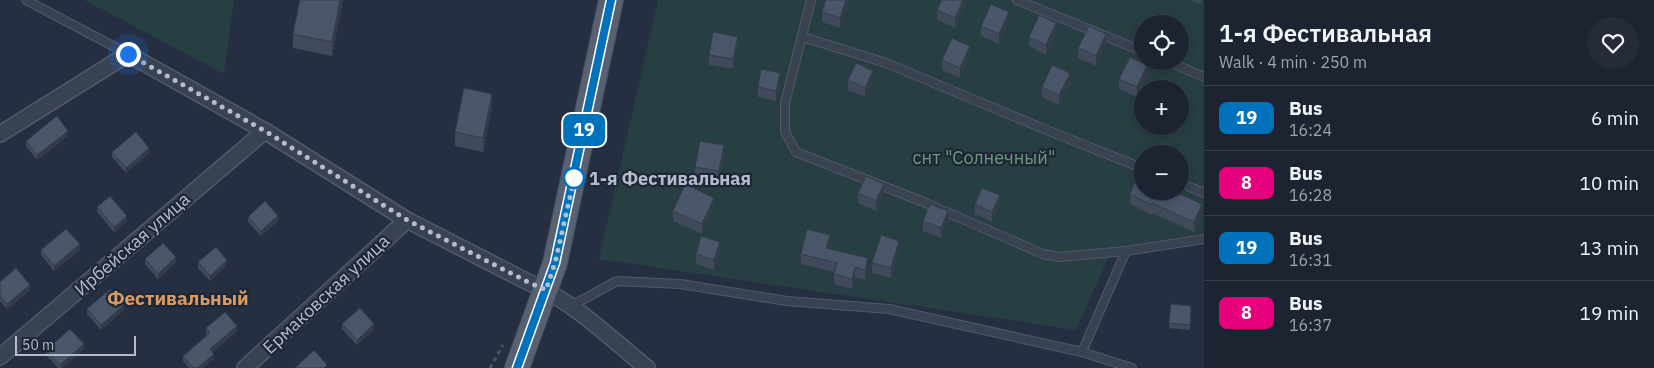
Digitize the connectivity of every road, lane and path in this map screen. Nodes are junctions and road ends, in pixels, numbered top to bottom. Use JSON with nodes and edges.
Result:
{"nodes":[{"id":1,"x":26,"y":0,"type":"edge"},
{"id":2,"x":611,"y":0,"type":"edge"},
{"id":3,"x":811,"y":0,"type":"edge"},
{"id":4,"x":1017,"y":0,"type":"edge"},
{"id":5,"x":803,"y":37,"type":"junction"},
{"id":6,"x":1134,"y":48,"type":"edge"},
{"id":7,"x":128,"y":54,"type":"junction"},
{"id":8,"x":1189,"y":70,"type":"edge"},
{"id":9,"x":1204,"y":76,"type":"edge"},
{"id":10,"x":265,"y":131,"type":"junction"},
{"id":11,"x":0,"y":134,"type":"edge"},
{"id":12,"x":1134,"y":165,"type":"edge"},
{"id":13,"x":1189,"y":186,"type":"edge"},
{"id":14,"x":1204,"y":192,"type":"edge"},
{"id":15,"x":407,"y":220,"type":"junction"},
{"id":16,"x":1204,"y":239,"type":"edge"},
{"id":17,"x":1126,"y":252,"type":"junction"},
{"id":18,"x":546,"y":290,"type":"junction"},
{"id":19,"x":571,"y":306,"type":"junction"},
{"id":20,"x":1082,"y":352,"type":"junction"},
{"id":21,"x":0,"y":357,"type":"edge"},
{"id":22,"x":245,"y":368,"type":"edge"},
{"id":23,"x":517,"y":368,"type":"edge"},
{"id":24,"x":647,"y":368,"type":"edge"},
{"id":25,"x":1132,"y":368,"type":"edge"}],
"edges":[{"from":1,"to":7,"type":"lane"},
{"from":2,"to":18,"type":"main road"},
{"from":3,"to":5,"type":"lane"},
{"from":4,"to":6,"type":"lane"},
{"from":5,"to":12,"type":"lane"},
{"from":5,"to":17,"type":"lane"},
{"from":7,"to":10,"type":"street"},
{"from":7,"to":11,"type":"street"},
{"from":8,"to":9,"type":"lane"},
{"from":10,"to":15,"type":"street"},
{"from":10,"to":21,"type":"street","name":"Ирбейская улица"},
{"from":13,"to":14,"type":"lane"},
{"from":15,"to":18,"type":"street"},
{"from":15,"to":22,"type":"street","name":"Ермаковская улица"},
{"from":16,"to":17,"type":"lane"},
{"from":17,"to":20,"type":"lane"},
{"from":18,"to":19,"type":"lane"},
{"from":18,"to":23,"type":"main road"},
{"from":19,"to":20,"type":"lane"},
{"from":19,"to":24,"type":"street"},
{"from":20,"to":25,"type":"lane"}]}
